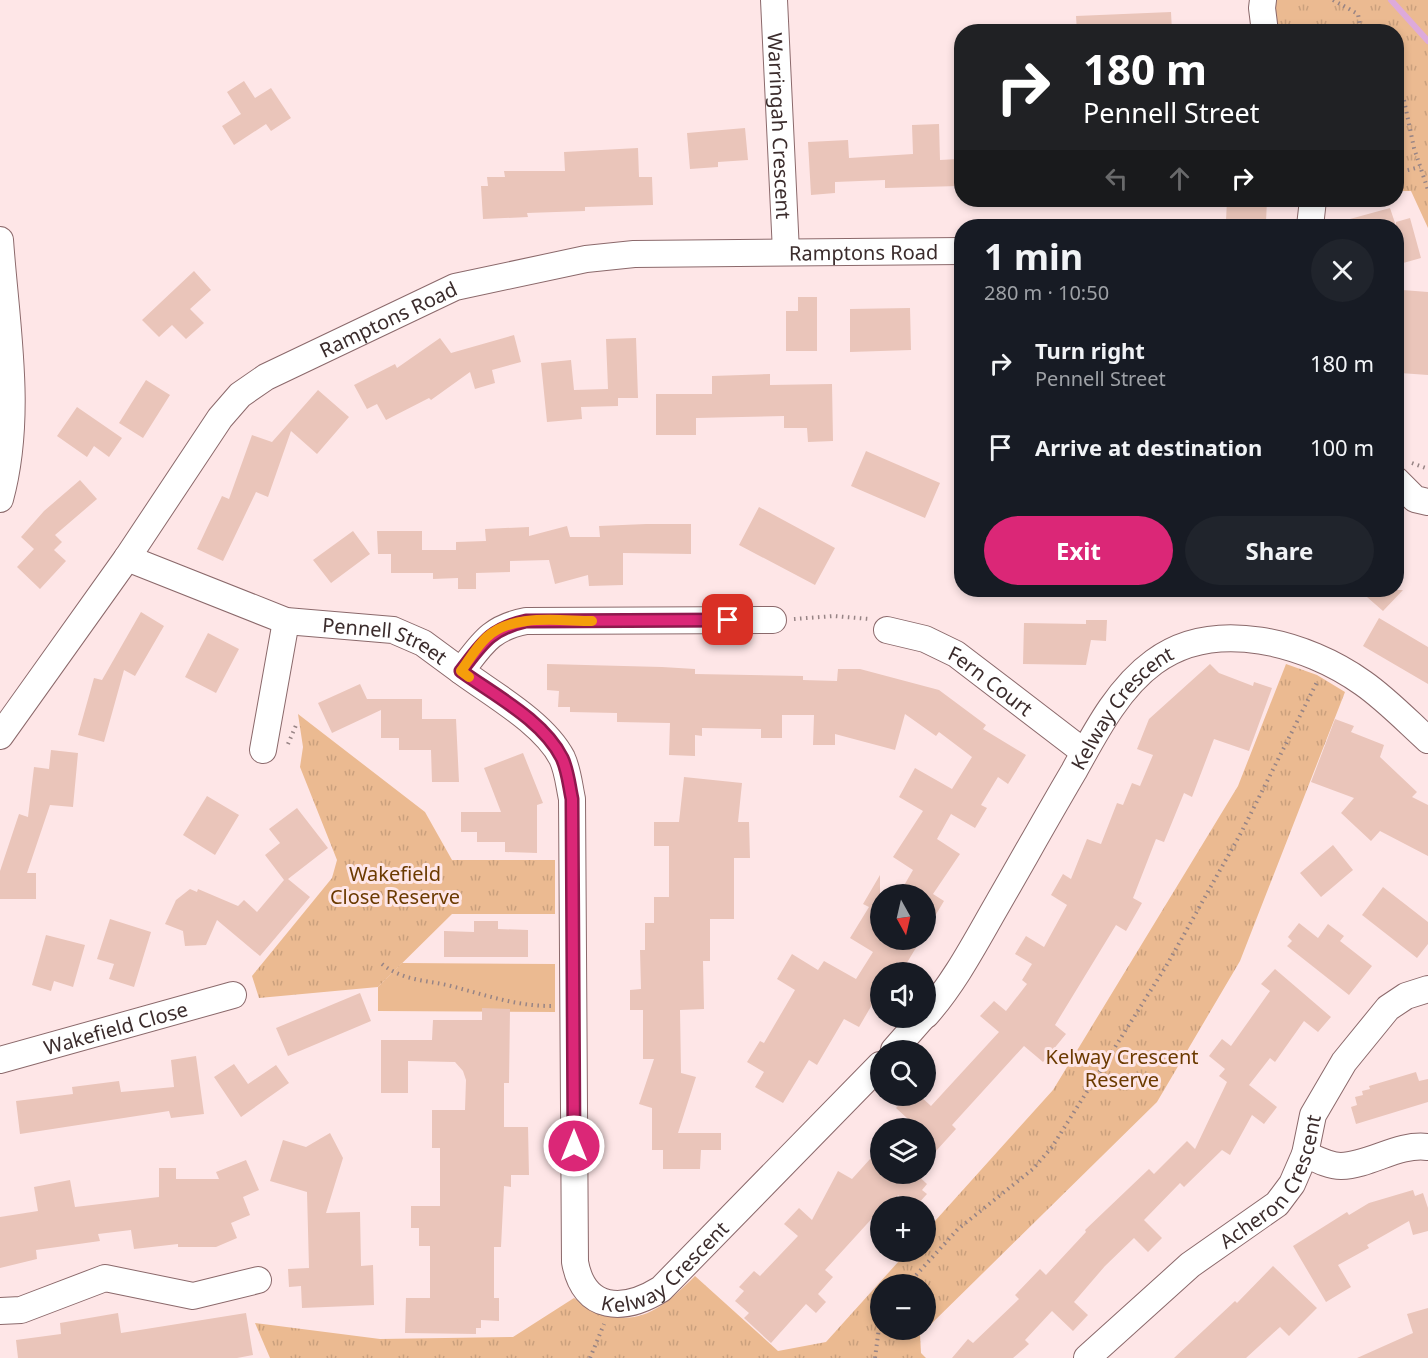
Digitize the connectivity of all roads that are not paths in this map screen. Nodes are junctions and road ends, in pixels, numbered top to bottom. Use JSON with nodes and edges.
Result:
{"nodes":[{"id":1,"x":774,"y":0,"type":"edge"},
{"id":2,"x":1263,"y":0,"type":"edge"},
{"id":3,"x":1264,"y":24,"type":"edge"},
{"id":4,"x":0,"y":240,"type":"edge"},
{"id":5,"x":954,"y":251,"type":"edge"},
{"id":6,"x":786,"y":252,"type":"junction"},
{"id":7,"x":1404,"y":488,"type":"edge"},
{"id":8,"x":0,"y":499,"type":"edge"},
{"id":9,"x":1428,"y":502,"type":"edge"},
{"id":10,"x":127,"y":558,"type":"junction"},
{"id":11,"x":773,"y":620,"type":"road end"},
{"id":12,"x":286,"y":621,"type":"junction"},
{"id":13,"x":887,"y":630,"type":"road end"},
{"id":14,"x":461,"y":671,"type":"junction"},
{"id":15,"x":0,"y":736,"type":"edge"},
{"id":16,"x":1428,"y":740,"type":"edge"},
{"id":17,"x":263,"y":750,"type":"dead end"},
{"id":18,"x":1084,"y":752,"type":"junction"},
{"id":19,"x":1428,"y":989,"type":"edge"},
{"id":20,"x":233,"y":995,"type":"dead end"},
{"id":21,"x":936,"y":1001,"type":"edge"},
{"id":22,"x":913,"y":1028,"type":"edge"},
{"id":23,"x":903,"y":1040,"type":"edge"},
{"id":24,"x":0,"y":1060,"type":"edge"},
{"id":25,"x":870,"y":1075,"type":"edge"},
{"id":26,"x":1428,"y":1147,"type":"edge"},
{"id":27,"x":1305,"y":1154,"type":"junction"},
{"id":28,"x":258,"y":1280,"type":"dead end"},
{"id":29,"x":0,"y":1311,"type":"edge"},
{"id":30,"x":1087,"y":1358,"type":"edge"}],
"edges":[{"from":1,"to":6,"type":"street","name":"Warringah Crescent"},
{"from":2,"to":3,"type":"street"},
{"from":4,"to":8,"type":"street"},
{"from":5,"to":6,"type":"street","name":"Ramptons Road"},
{"from":6,"to":10,"type":"street","name":"Ramptons Road"},
{"from":7,"to":9,"type":"street"},
{"from":10,"to":12,"type":"street","name":"Pennell Street"},
{"from":10,"to":15,"type":"street","name":"Ramptons Road"},
{"from":11,"to":14,"type":"street","name":"Pennell Street"},
{"from":12,"to":14,"type":"street","name":"Pennell Street"},
{"from":12,"to":17,"type":"street"},
{"from":13,"to":18,"type":"street","name":"Fern Court"},
{"from":14,"to":25,"type":"street","name":"Kelway Crescent"},
{"from":16,"to":18,"type":"street","name":"Kelway Crescent"},
{"from":18,"to":21,"type":"street","name":"Kelway Crescent"},
{"from":19,"to":27,"type":"street","name":"Acheron Crescent"},
{"from":20,"to":24,"type":"street","name":"Wakefield Close"},
{"from":22,"to":23,"type":"street","name":"Kelway Crescent"},
{"from":26,"to":27,"type":"street"},
{"from":27,"to":30,"type":"street","name":"Acheron Crescent"},
{"from":28,"to":29,"type":"street"}]}
